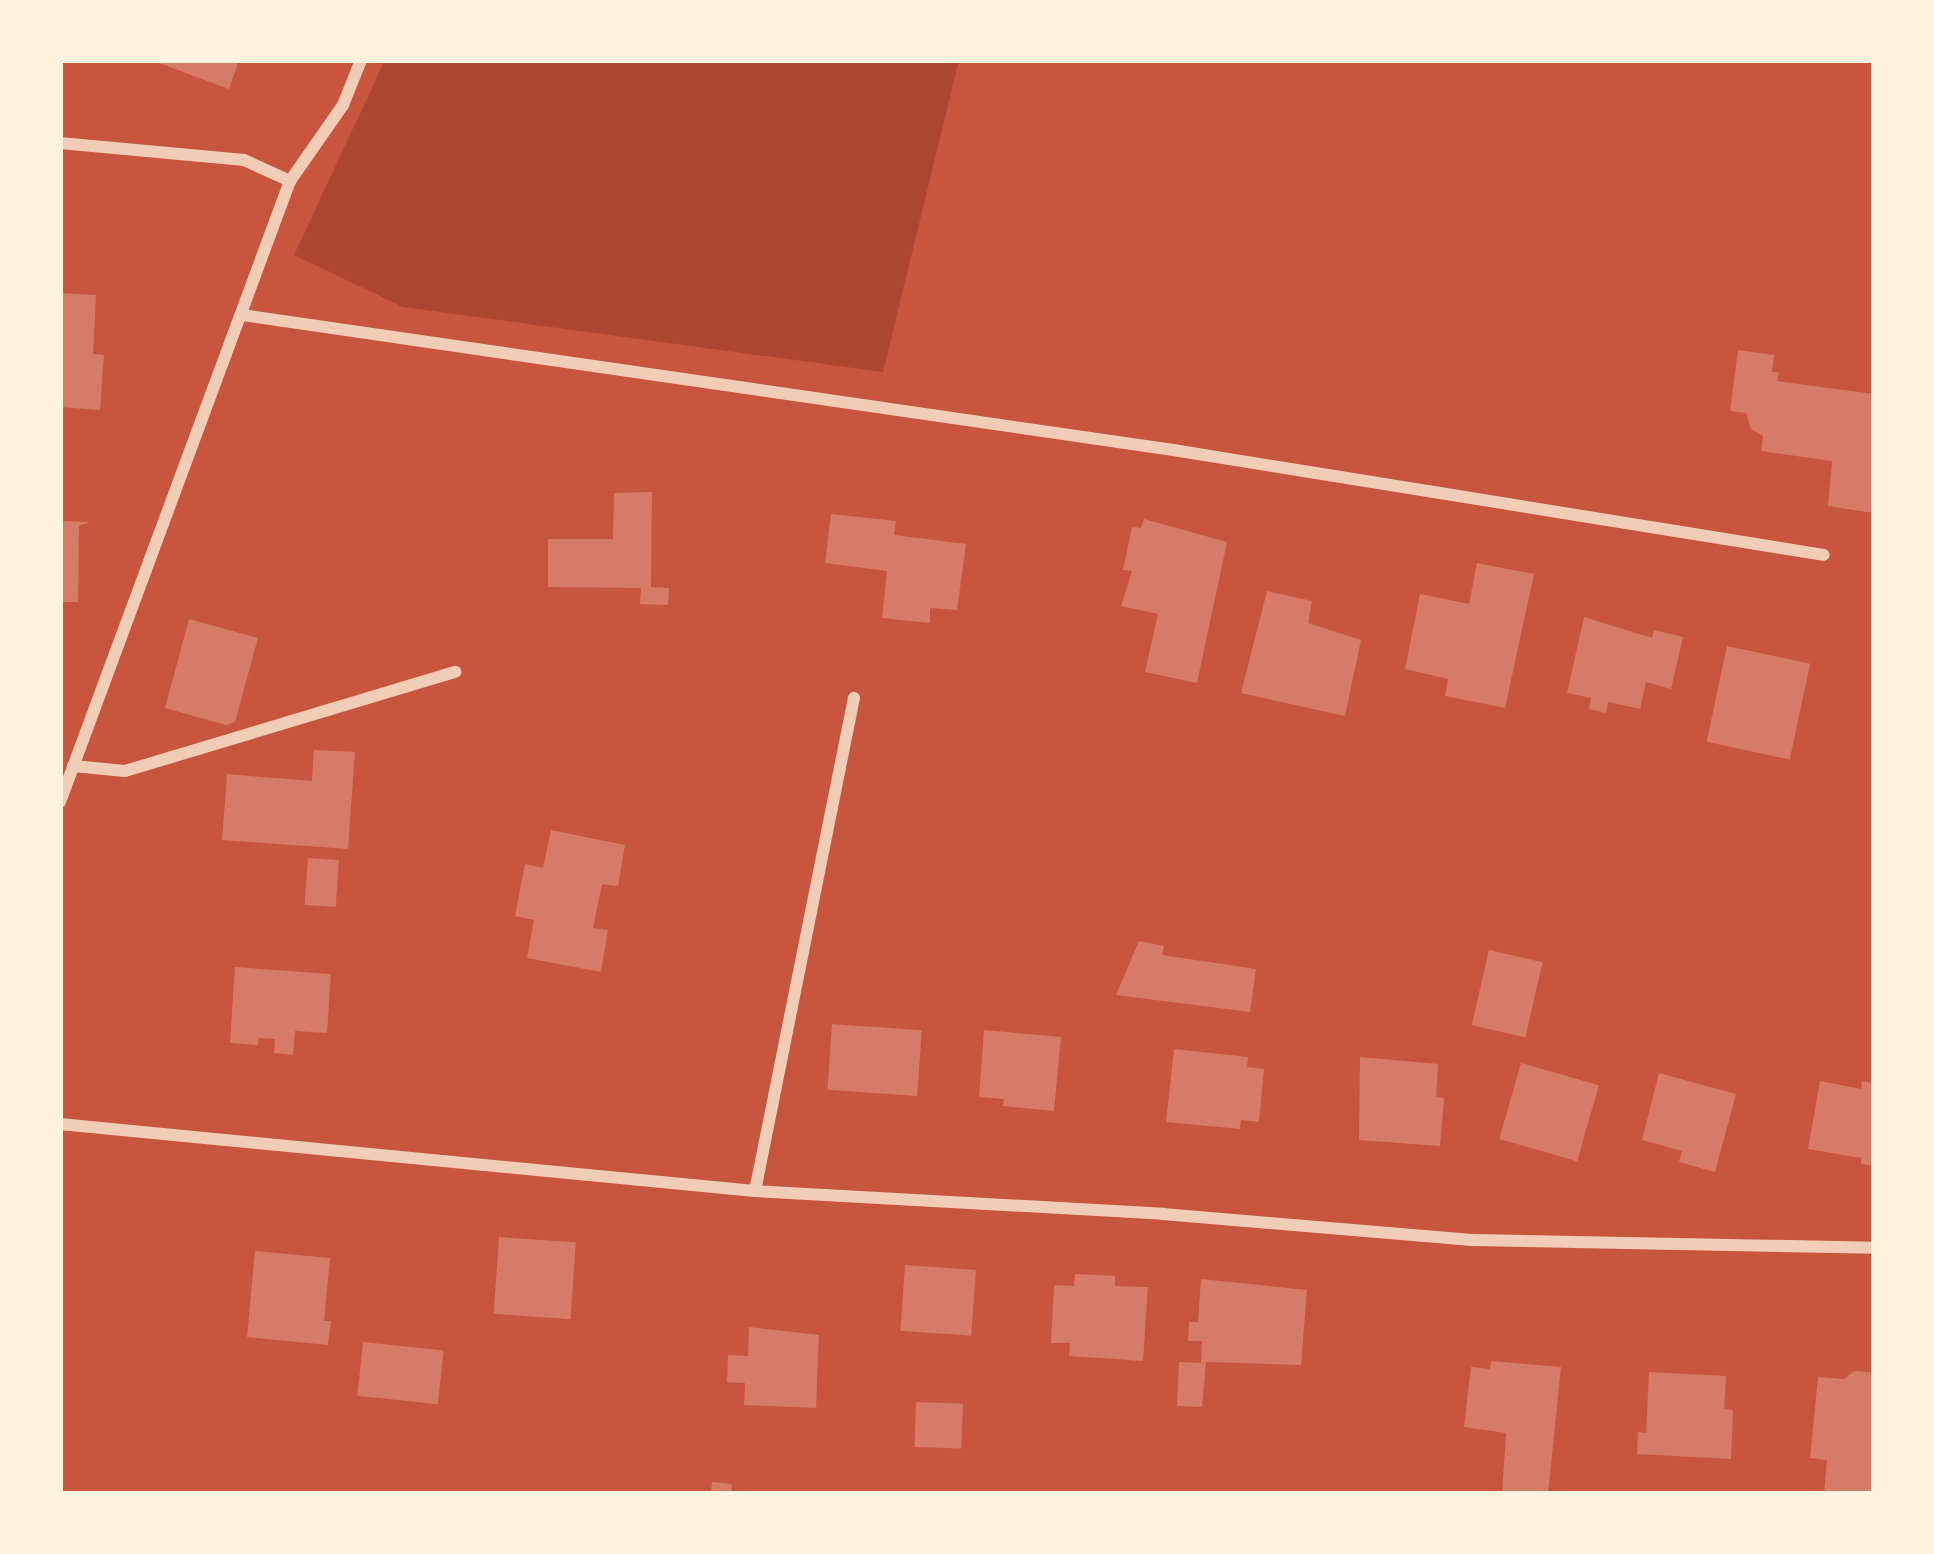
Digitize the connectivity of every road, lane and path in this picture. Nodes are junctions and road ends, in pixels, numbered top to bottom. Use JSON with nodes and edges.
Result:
{"nodes":[{"id":1,"x":361,"y":60,"type":"edge"},
{"id":2,"x":60,"y":143,"type":"edge"},
{"id":3,"x":290,"y":181,"type":"junction"},
{"id":4,"x":242,"y":316,"type":"junction"},
{"id":5,"x":1824,"y":555,"type":"dead end"},
{"id":6,"x":456,"y":672,"type":"dead end"},
{"id":7,"x":854,"y":698,"type":"dead end"},
{"id":8,"x":73,"y":766,"type":"junction"},
{"id":9,"x":60,"y":802,"type":"edge"},
{"id":10,"x":60,"y":1124,"type":"edge"},
{"id":11,"x":755,"y":1191,"type":"junction"},
{"id":12,"x":1874,"y":1248,"type":"edge"}],
"edges":[{"from":1,"to":3,"type":"street"},
{"from":2,"to":3,"type":"street"},
{"from":3,"to":4,"type":"street"},
{"from":4,"to":5,"type":"street"},
{"from":4,"to":8,"type":"street"},
{"from":6,"to":8,"type":"street"},
{"from":7,"to":11,"type":"street"},
{"from":8,"to":9,"type":"street"},
{"from":10,"to":11,"type":"street"},
{"from":11,"to":12,"type":"street"}]}
